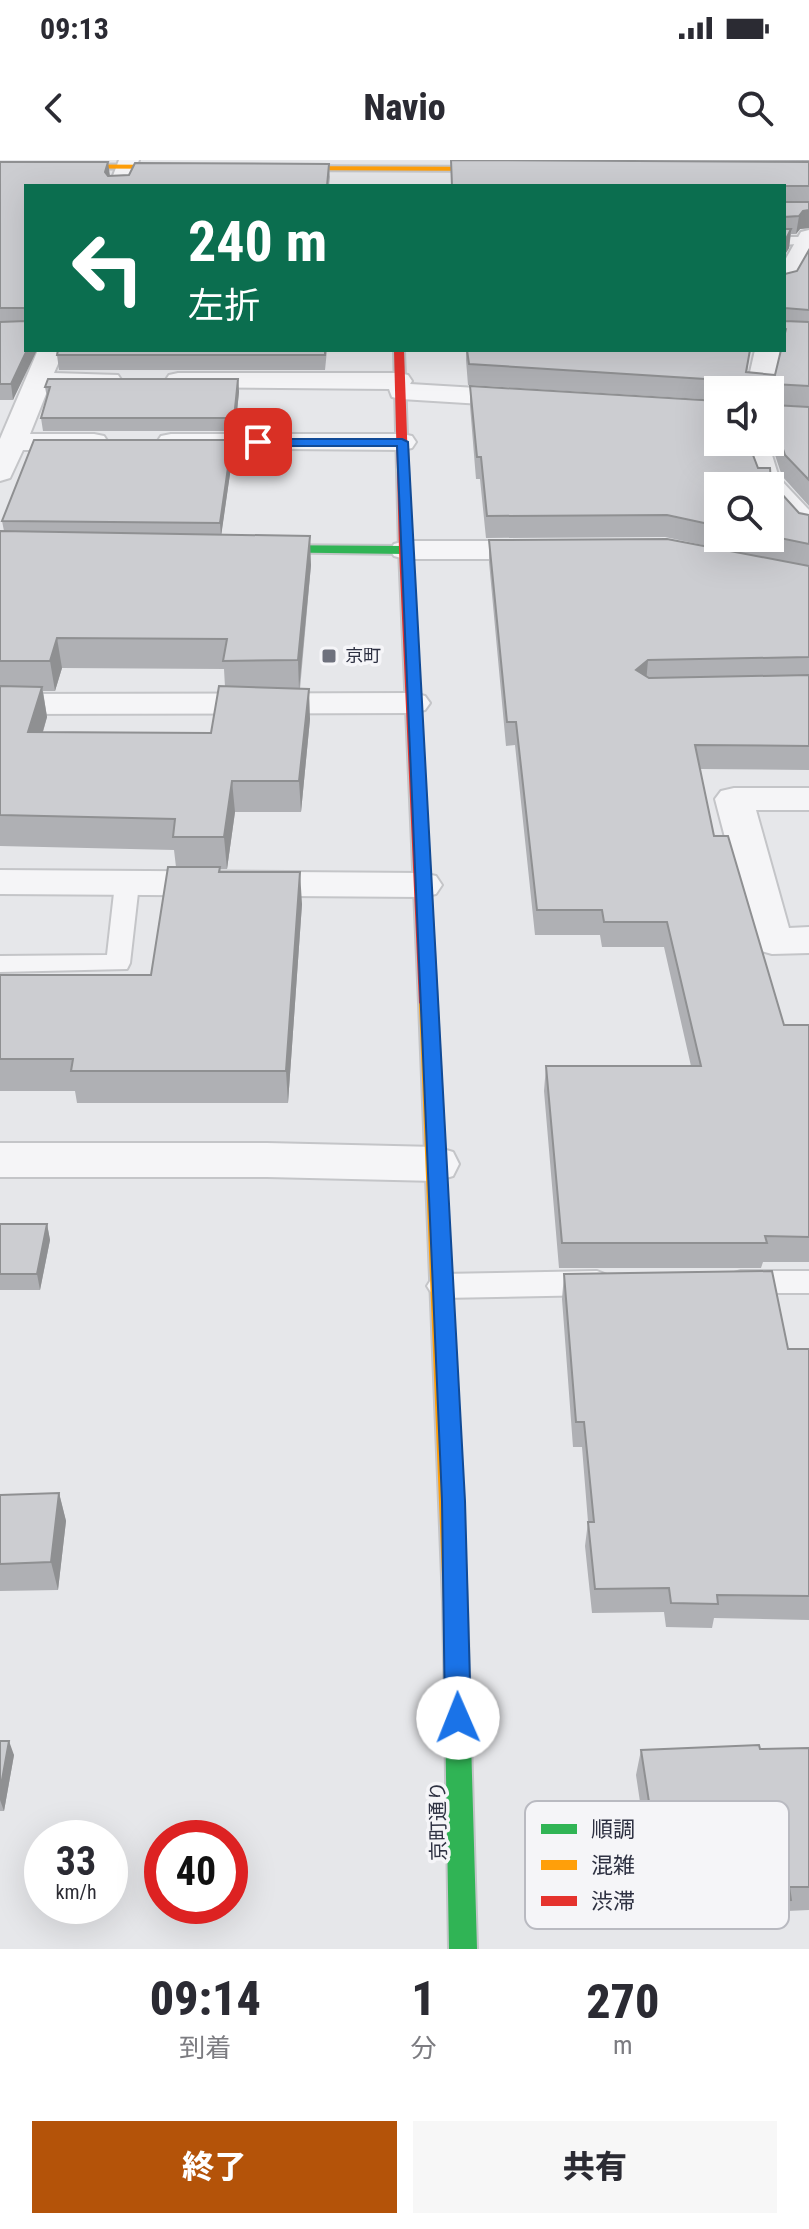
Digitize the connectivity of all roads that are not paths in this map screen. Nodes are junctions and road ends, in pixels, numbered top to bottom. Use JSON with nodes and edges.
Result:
{"nodes":[{"id":1,"x":0,"y":166,"type":"edge"},
{"id":2,"x":218,"y":168,"type":"edge"},
{"id":3,"x":249,"y":168,"type":"edge"},
{"id":4,"x":532,"y":169,"type":"edge"},
{"id":5,"x":125,"y":171,"type":"edge"},
{"id":6,"x":393,"y":172,"type":"edge"},
{"id":7,"x":800,"y":239,"type":"edge"},
{"id":8,"x":786,"y":278,"type":"edge"},
{"id":9,"x":786,"y":291,"type":"edge"},
{"id":10,"x":809,"y":293,"type":"edge"},
{"id":11,"x":50,"y":352,"type":"edge"},
{"id":12,"x":399,"y":352,"type":"edge"},
{"id":13,"x":762,"y":356,"type":"edge"},
{"id":14,"x":760,"y":376,"type":"edge"},
{"id":15,"x":38,"y":381,"type":"junction"},
{"id":16,"x":400,"y":386,"type":"junction"},
{"id":17,"x":561,"y":401,"type":"edge"},
{"id":18,"x":9,"y":439,"type":"edge"},
{"id":19,"x":120,"y":442,"type":"edge"},
{"id":20,"x":151,"y":442,"type":"edge"},
{"id":21,"x":402,"y":442,"type":"junction"},
{"id":22,"x":758,"y":456,"type":"edge"},
{"id":23,"x":0,"y":472,"type":"edge"},
{"id":24,"x":809,"y":527,"type":"edge"},
{"id":25,"x":236,"y":549,"type":"edge"},
{"id":26,"x":574,"y":549,"type":"edge"},
{"id":27,"x":405,"y":550,"type":"junction"},
{"id":28,"x":413,"y":703,"type":"junction"},
{"id":29,"x":0,"y":704,"type":"edge"},
{"id":30,"x":809,"y":799,"type":"edge"},
{"id":31,"x":0,"y":882,"type":"edge"},
{"id":32,"x":127,"y":884,"type":"junction"},
{"id":33,"x":422,"y":885,"type":"junction"},
{"id":34,"x":809,"y":940,"type":"edge"},
{"id":35,"x":0,"y":964,"type":"edge"},
{"id":36,"x":0,"y":1160,"type":"edge"},
{"id":37,"x":436,"y":1164,"type":"junction"},
{"id":38,"x":714,"y":1282,"type":"edge"},
{"id":39,"x":809,"y":1282,"type":"edge"},
{"id":40,"x":619,"y":1283,"type":"edge"},
{"id":41,"x":442,"y":1286,"type":"junction"},
{"id":42,"x":463,"y":1949,"type":"edge"}],
"edges":[{"from":1,"to":5,"type":"street"},
{"from":2,"to":5,"type":"street"},
{"from":3,"to":6,"type":"street"},
{"from":4,"to":6,"type":"street"},
{"from":7,"to":8,"type":"street"},
{"from":9,"to":10,"type":"street"},
{"from":11,"to":15,"type":"street"},
{"from":12,"to":16,"type":"street","name":"京町通り"},
{"from":13,"to":14,"type":"street"},
{"from":15,"to":16,"type":"street"},
{"from":15,"to":18,"type":"street"},
{"from":16,"to":17,"type":"street"},
{"from":16,"to":21,"type":"street","name":"京町通り"},
{"from":18,"to":19,"type":"street"},
{"from":18,"to":23,"type":"street"},
{"from":20,"to":21,"type":"street"},
{"from":21,"to":27,"type":"street","name":"京町通り"},
{"from":22,"to":24,"type":"street"},
{"from":25,"to":27,"type":"street"},
{"from":26,"to":27,"type":"street"},
{"from":27,"to":28,"type":"street","name":"京町通り"},
{"from":28,"to":29,"type":"street"},
{"from":28,"to":33,"type":"street","name":"京町通り"},
{"from":30,"to":34,"type":"street"},
{"from":31,"to":32,"type":"street"},
{"from":32,"to":33,"type":"street"},
{"from":32,"to":35,"type":"lane"},
{"from":33,"to":37,"type":"street","name":"京町通り"},
{"from":36,"to":37,"type":"street"},
{"from":37,"to":41,"type":"street","name":"京町通り"},
{"from":38,"to":39,"type":"lane"},
{"from":40,"to":41,"type":"lane"},
{"from":41,"to":42,"type":"street","name":"京町通り"}]}
